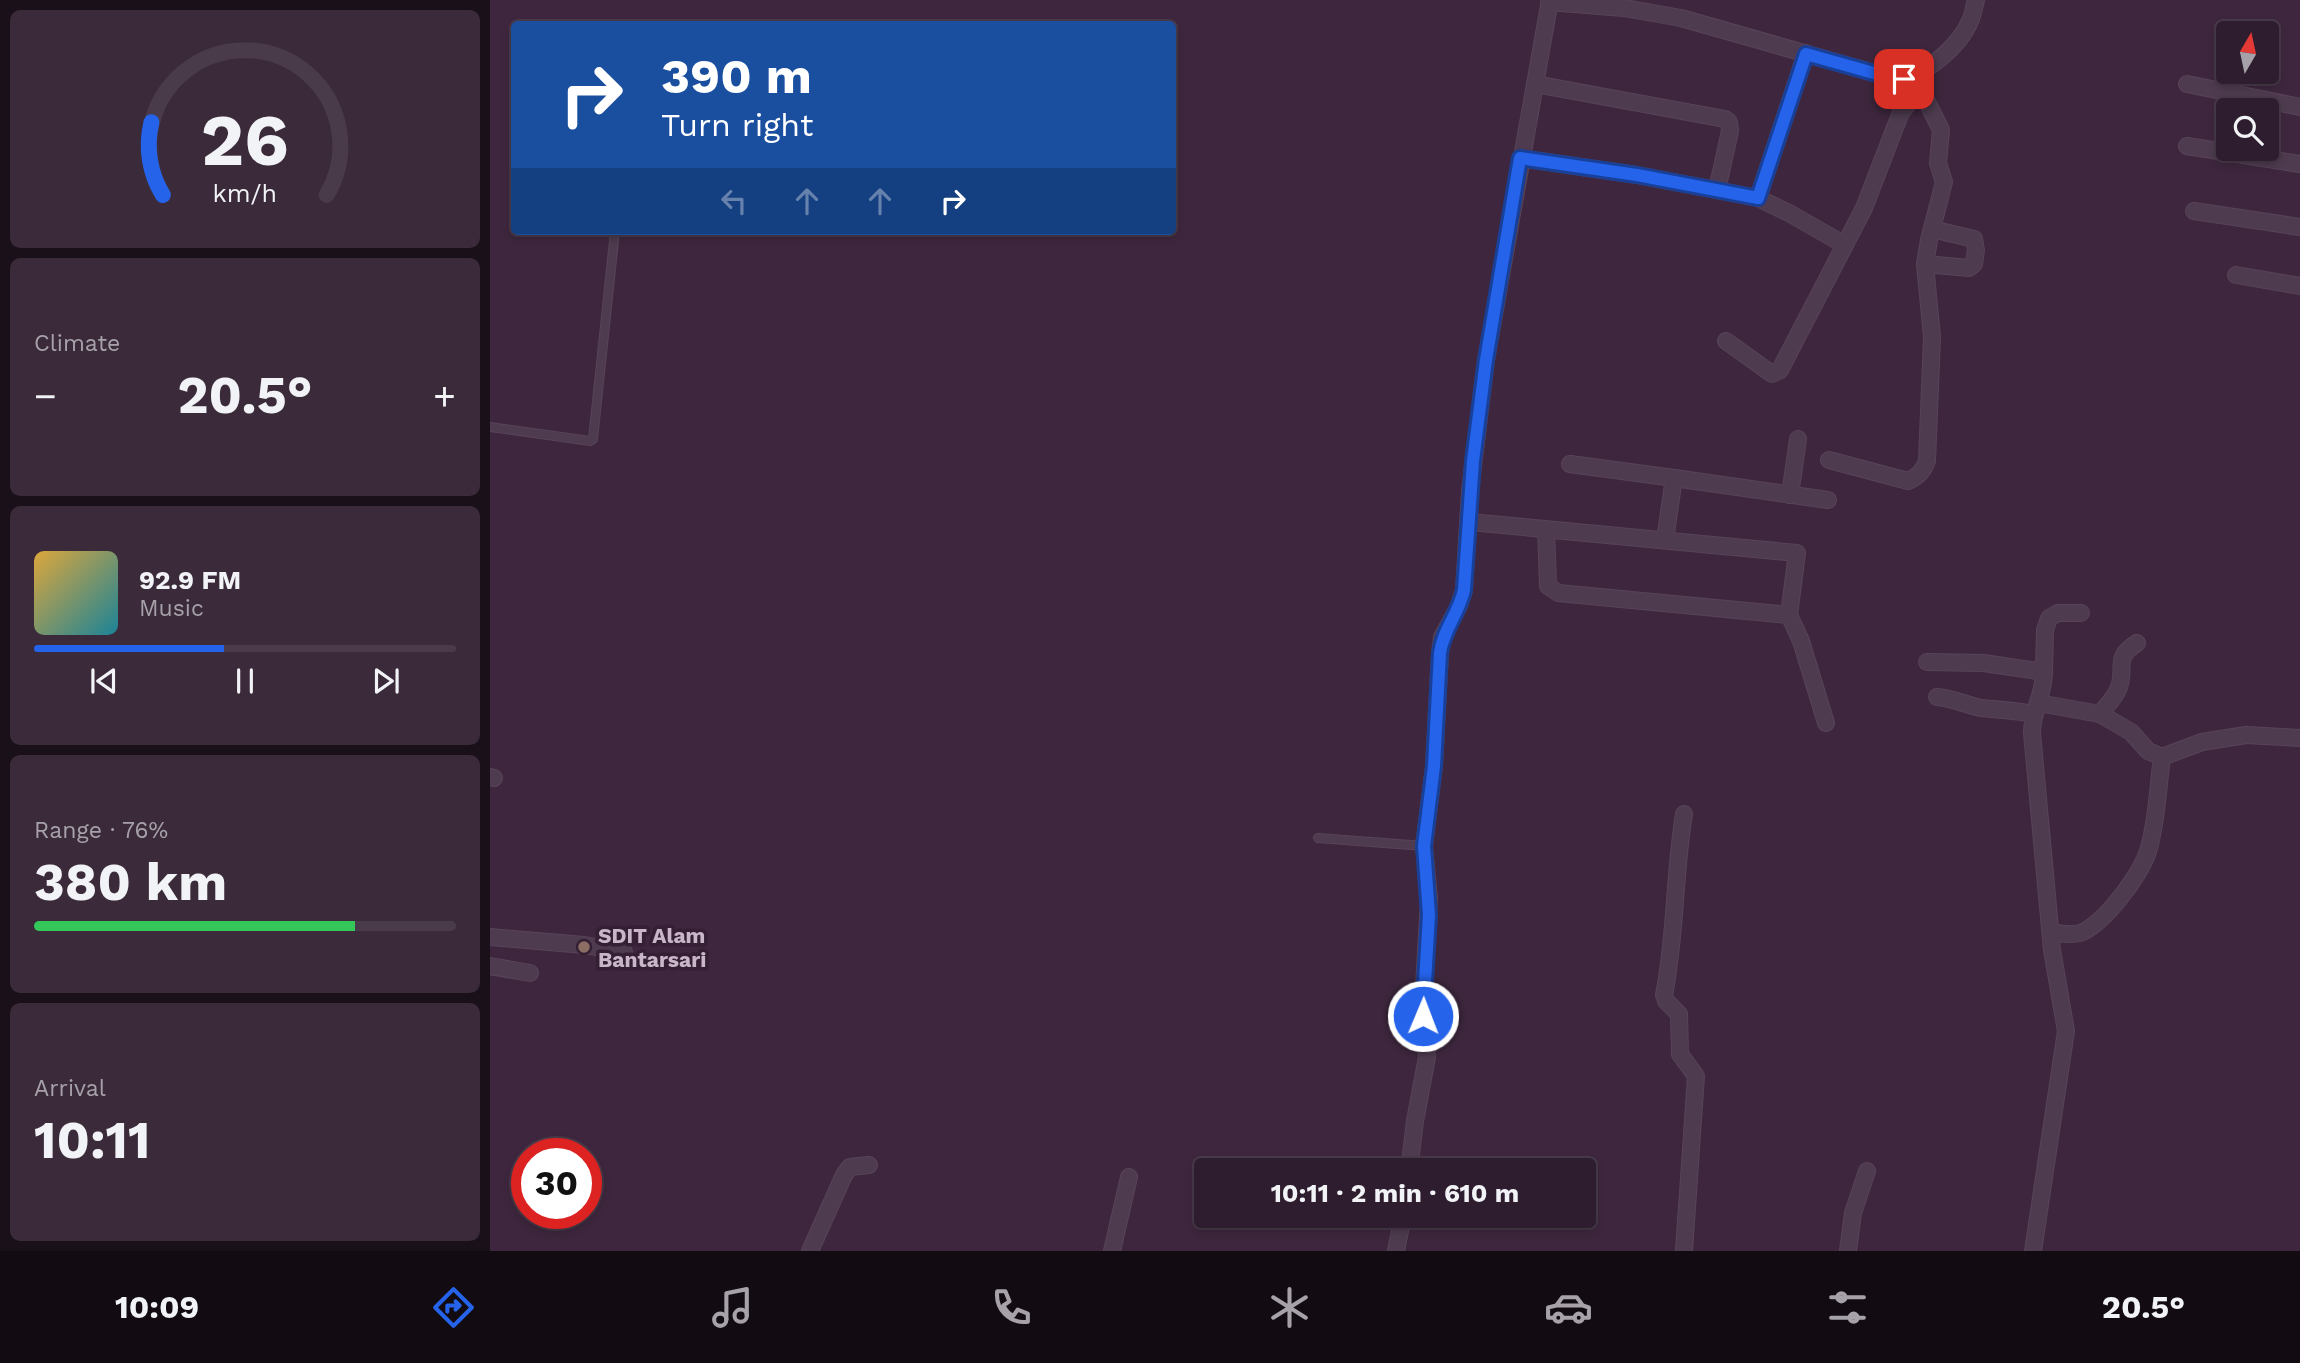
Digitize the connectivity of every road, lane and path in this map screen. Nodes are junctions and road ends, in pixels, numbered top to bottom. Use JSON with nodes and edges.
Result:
{"nodes":[{"id":1,"x":1976,"y":0,"type":"edge"},
{"id":2,"x":1549,"y":1,"type":"edge"},
{"id":3,"x":1806,"y":54,"type":"junction"},
{"id":4,"x":1918,"y":82,"type":"junction"},
{"id":5,"x":2187,"y":84,"type":"dead end"},
{"id":6,"x":1535,"y":85,"type":"junction"},
{"id":7,"x":2300,"y":107,"type":"edge"},
{"id":8,"x":2187,"y":146,"type":"dead end"},
{"id":9,"x":1520,"y":158,"type":"junction"},
{"id":10,"x":2300,"y":164,"type":"edge"},
{"id":11,"x":1717,"y":190,"type":"junction"},
{"id":12,"x":1758,"y":198,"type":"junction"},
{"id":13,"x":2194,"y":211,"type":"dead end"},
{"id":14,"x":2300,"y":227,"type":"edge"},
{"id":15,"x":1932,"y":229,"type":"junction"},
{"id":16,"x":615,"y":235,"type":"edge"},
{"id":17,"x":1844,"y":244,"type":"junction"},
{"id":18,"x":1925,"y":264,"type":"junction"},
{"id":19,"x":2236,"y":275,"type":"dead end"},
{"id":20,"x":2300,"y":286,"type":"edge"},
{"id":21,"x":1726,"y":341,"type":"dead end"},
{"id":22,"x":490,"y":427,"type":"edge"},
{"id":23,"x":1798,"y":439,"type":"dead end"},
{"id":24,"x":1829,"y":460,"type":"dead end"},
{"id":25,"x":1570,"y":464,"type":"dead end"},
{"id":26,"x":1675,"y":478,"type":"junction"},
{"id":27,"x":1790,"y":495,"type":"junction"},
{"id":28,"x":1828,"y":500,"type":"dead end"},
{"id":29,"x":1470,"y":522,"type":"junction"},
{"id":30,"x":1546,"y":529,"type":"junction"},
{"id":31,"x":1665,"y":540,"type":"junction"},
{"id":32,"x":2081,"y":613,"type":"dead end"},
{"id":33,"x":1789,"y":615,"type":"junction"},
{"id":34,"x":2137,"y":643,"type":"dead end"},
{"id":35,"x":1927,"y":662,"type":"dead end"},
{"id":36,"x":2044,"y":672,"type":"junction"},
{"id":37,"x":1937,"y":697,"type":"dead end"},
{"id":38,"x":2036,"y":708,"type":"junction"},
{"id":39,"x":2099,"y":714,"type":"junction"},
{"id":40,"x":1826,"y":723,"type":"dead end"},
{"id":41,"x":2300,"y":738,"type":"edge"},
{"id":42,"x":2162,"y":757,"type":"junction"},
{"id":43,"x":1684,"y":814,"type":"dead end"},
{"id":44,"x":1318,"y":838,"type":"dead end"},
{"id":45,"x":1424,"y":846,"type":"junction"},
{"id":46,"x":2051,"y":932,"type":"junction"},
{"id":47,"x":490,"y":937,"type":"edge"},
{"id":48,"x":624,"y":952,"type":"dead end"},
{"id":49,"x":490,"y":966,"type":"edge"},
{"id":50,"x":530,"y":973,"type":"dead end"},
{"id":51,"x":1411,"y":1158,"type":"edge"},
{"id":52,"x":869,"y":1165,"type":"dead end"},
{"id":53,"x":1867,"y":1171,"type":"dead end"},
{"id":54,"x":1129,"y":1177,"type":"dead end"},
{"id":55,"x":1401,"y":1228,"type":"edge"},
{"id":56,"x":810,"y":1251,"type":"edge"},
{"id":57,"x":1112,"y":1251,"type":"edge"},
{"id":58,"x":1396,"y":1251,"type":"edge"},
{"id":59,"x":1684,"y":1251,"type":"edge"},
{"id":60,"x":1848,"y":1251,"type":"edge"},
{"id":61,"x":2033,"y":1251,"type":"edge"}],
"edges":[{"from":1,"to":4,"type":"street"},
{"from":2,"to":3,"type":"street"},
{"from":2,"to":6,"type":"street"},
{"from":3,"to":4,"type":"street"},
{"from":3,"to":12,"type":"street"},
{"from":4,"to":15,"type":"street"},
{"from":4,"to":17,"type":"street"},
{"from":5,"to":7,"type":"street"},
{"from":6,"to":9,"type":"street"},
{"from":6,"to":11,"type":"street"},
{"from":8,"to":10,"type":"street"},
{"from":9,"to":11,"type":"street"},
{"from":9,"to":29,"type":"street"},
{"from":11,"to":12,"type":"street"},
{"from":12,"to":17,"type":"street"},
{"from":13,"to":14,"type":"street"},
{"from":15,"to":18,"type":"street"},
{"from":15,"to":18,"type":"street"},
{"from":16,"to":22,"type":"lane"},
{"from":17,"to":21,"type":"street"},
{"from":18,"to":24,"type":"street"},
{"from":19,"to":20,"type":"street"},
{"from":23,"to":27,"type":"street"},
{"from":25,"to":26,"type":"street"},
{"from":26,"to":27,"type":"street"},
{"from":26,"to":31,"type":"street"},
{"from":27,"to":28,"type":"street"},
{"from":29,"to":30,"type":"street"},
{"from":29,"to":45,"type":"street"},
{"from":30,"to":31,"type":"street"},
{"from":30,"to":33,"type":"street"},
{"from":31,"to":33,"type":"street"},
{"from":32,"to":36,"type":"street"},
{"from":33,"to":40,"type":"street"},
{"from":34,"to":39,"type":"street"},
{"from":35,"to":36,"type":"street"},
{"from":36,"to":38,"type":"street"},
{"from":37,"to":38,"type":"street"},
{"from":38,"to":39,"type":"street"},
{"from":38,"to":46,"type":"street"},
{"from":39,"to":42,"type":"street"},
{"from":41,"to":42,"type":"street"},
{"from":42,"to":46,"type":"street"},
{"from":43,"to":59,"type":"street"},
{"from":44,"to":45,"type":"lane"},
{"from":45,"to":51,"type":"street"},
{"from":46,"to":61,"type":"street"},
{"from":47,"to":48,"type":"street"},
{"from":49,"to":50,"type":"street"},
{"from":52,"to":56,"type":"street"},
{"from":53,"to":60,"type":"street"},
{"from":54,"to":57,"type":"street"},
{"from":55,"to":58,"type":"street"}]}
